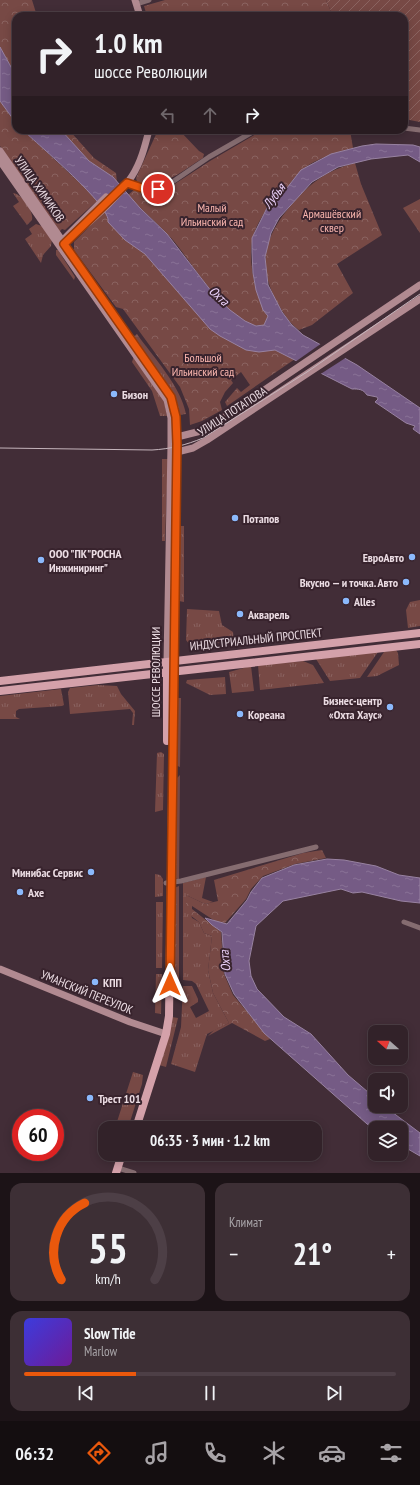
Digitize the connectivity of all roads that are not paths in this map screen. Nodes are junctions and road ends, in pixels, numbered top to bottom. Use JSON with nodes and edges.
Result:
{"nodes":[{"id":1,"x":148,"y":0,"type":"edge"},
{"id":2,"x":136,"y":2,"type":"edge"},
{"id":3,"x":139,"y":12,"type":"edge"},
{"id":4,"x":408,"y":128,"type":"edge"},
{"id":5,"x":420,"y":130,"type":"edge"},
{"id":6,"x":148,"y":134,"type":"edge"},
{"id":7,"x":249,"y":134,"type":"edge"},
{"id":8,"x":0,"y":151,"type":"edge"},
{"id":9,"x":0,"y":160,"type":"edge"},
{"id":10,"x":124,"y":184,"type":"junction"},
{"id":11,"x":62,"y":243,"type":"junction"},
{"id":12,"x":420,"y":285,"type":"edge"},
{"id":13,"x":420,"y":299,"type":"edge"},
{"id":14,"x":177,"y":437,"type":"junction"},
{"id":15,"x":171,"y":445,"type":"junction"},
{"id":16,"x":177,"y":452,"type":"junction"},
{"id":17,"x":420,"y":633,"type":"edge"},
{"id":18,"x":420,"y":644,"type":"edge"},
{"id":19,"x":170,"y":661,"type":"junction"},
{"id":20,"x":170,"y":672,"type":"junction"},
{"id":21,"x":0,"y":681,"type":"edge"},
{"id":22,"x":0,"y":691,"type":"edge"},
{"id":23,"x":316,"y":848,"type":"dead end"},
{"id":24,"x":168,"y":883,"type":"junction"},
{"id":25,"x":404,"y":922,"type":"dead end"},
{"id":26,"x":420,"y":928,"type":"edge"},
{"id":27,"x":0,"y":969,"type":"edge"},
{"id":28,"x":164,"y":1033,"type":"junction"},
{"id":29,"x":133,"y":1121,"type":"edge"},
{"id":30,"x":138,"y":1121,"type":"edge"},
{"id":31,"x":121,"y":1161,"type":"edge"},
{"id":32,"x":125,"y":1161,"type":"edge"},
{"id":33,"x":120,"y":1171,"type":"edge"},
{"id":34,"x":134,"y":1173,"type":"edge"}],
"edges":[{"from":1,"to":2,"type":"street"},
{"from":2,"to":3,"type":"main road"},
{"from":4,"to":5,"type":"street"},
{"from":6,"to":10,"type":"main road"},
{"from":7,"to":10,"type":"street"},
{"from":8,"to":11,"type":"main road","name":"УЛИЦА ХИМИКОВ"},
{"from":9,"to":11,"type":"main road","name":"УЛИЦА ХИМИКОВ"},
{"from":10,"to":11,"type":"main road"},
{"from":11,"to":14,"type":"main road","name":"ШОССЕ РЕВОЛЮЦИИ"},
{"from":11,"to":15,"type":"main road","name":"ШОССЕ РЕВОЛЮЦИИ"},
{"from":12,"to":14,"type":"main road","name":"УЛИЦА ПОТАПОВА"},
{"from":13,"to":16,"type":"main road","name":"УЛИЦА ПОТАПОВА"},
{"from":14,"to":15,"type":"main road"},
{"from":14,"to":16,"type":"main road","name":"ШОССЕ РЕВОЛЮЦИИ"},
{"from":15,"to":16,"type":"main road"},
{"from":15,"to":19,"type":"main road","name":"ШОССЕ РЕВОЛЮЦИИ"},
{"from":16,"to":19,"type":"main road","name":"ШОССЕ РЕВОЛЮЦИИ"},
{"from":17,"to":19,"type":"main road","name":"ИНДУСТРИАЛЬНЫЙ ПРОСПЕКТ"},
{"from":18,"to":20,"type":"main road","name":"ИНДУСТРИАЛЬНЫЙ ПРОСПЕКТ"},
{"from":19,"to":20,"type":"main road","name":"ШОССЕ РЕВОЛЮЦИИ"},
{"from":19,"to":21,"type":"main road","name":"ИНДУСТРИАЛЬНЫЙ ПРОСПЕКТ"},
{"from":20,"to":22,"type":"main road","name":"ИНДУСТРИАЛЬНЫЙ ПРОСПЕКТ"},
{"from":20,"to":24,"type":"main road","name":"ШОССЕ РЕВОЛЮЦИИ"},
{"from":23,"to":24,"type":"street"},
{"from":24,"to":28,"type":"main road","name":"ШОССЕ РЕВОЛЮЦИИ"},
{"from":25,"to":26,"type":"street"},
{"from":27,"to":28,"type":"main road","name":"УМАНСКИЙ ПЕРЕУЛОК"},
{"from":28,"to":29,"type":"main road","name":"ШОССЕ РЕВОЛЮЦИИ"},
{"from":28,"to":30,"type":"main road","name":"ШОССЕ РЕВОЛЮЦИИ"},
{"from":31,"to":33,"type":"main road"},
{"from":32,"to":33,"type":"main road"},
{"from":33,"to":34,"type":"street"}]}
